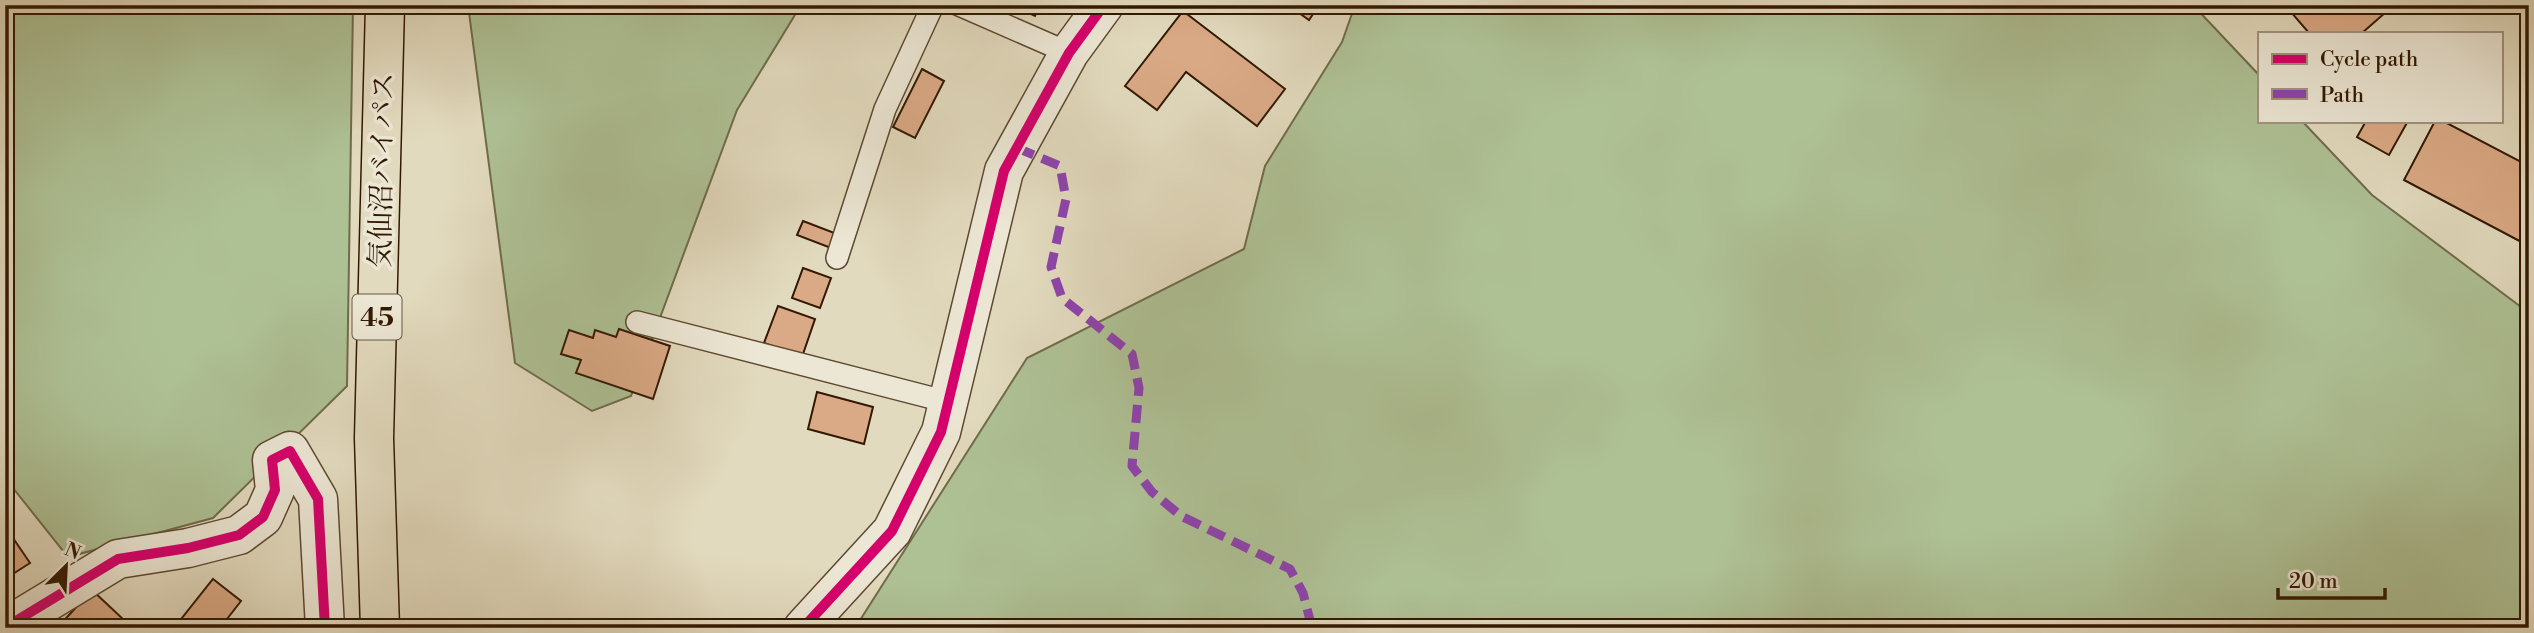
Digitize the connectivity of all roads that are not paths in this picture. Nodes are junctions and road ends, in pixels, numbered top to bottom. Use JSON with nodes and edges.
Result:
{"nodes":[{"id":1,"x":385,"y":5,"type":"edge"},
{"id":2,"x":933,"y":5,"type":"edge"},
{"id":3,"x":959,"y":5,"type":"edge"},
{"id":4,"x":1104,"y":5,"type":"edge"},
{"id":5,"x":1069,"y":53,"type":"junction"},
{"id":6,"x":837,"y":258,"type":"dead end"},
{"id":7,"x":637,"y":322,"type":"dead end"},
{"id":8,"x":948,"y":402,"type":"junction"},
{"id":9,"x":5,"y":622,"type":"edge"},
{"id":10,"x":325,"y":628,"type":"edge"},
{"id":11,"x":380,"y":628,"type":"edge"},
{"id":12,"x":803,"y":628,"type":"edge"}],
"edges":[{"from":1,"to":11,"type":"highway","name":"気仙沼バイパス","number":"45"},
{"from":2,"to":6,"type":"lane"},
{"from":3,"to":5,"type":"lane"},
{"from":4,"to":5,"type":"street"},
{"from":5,"to":8,"type":"street"},
{"from":7,"to":8,"type":"lane"},
{"from":8,"to":12,"type":"street"},
{"from":9,"to":10,"type":"street"}]}
